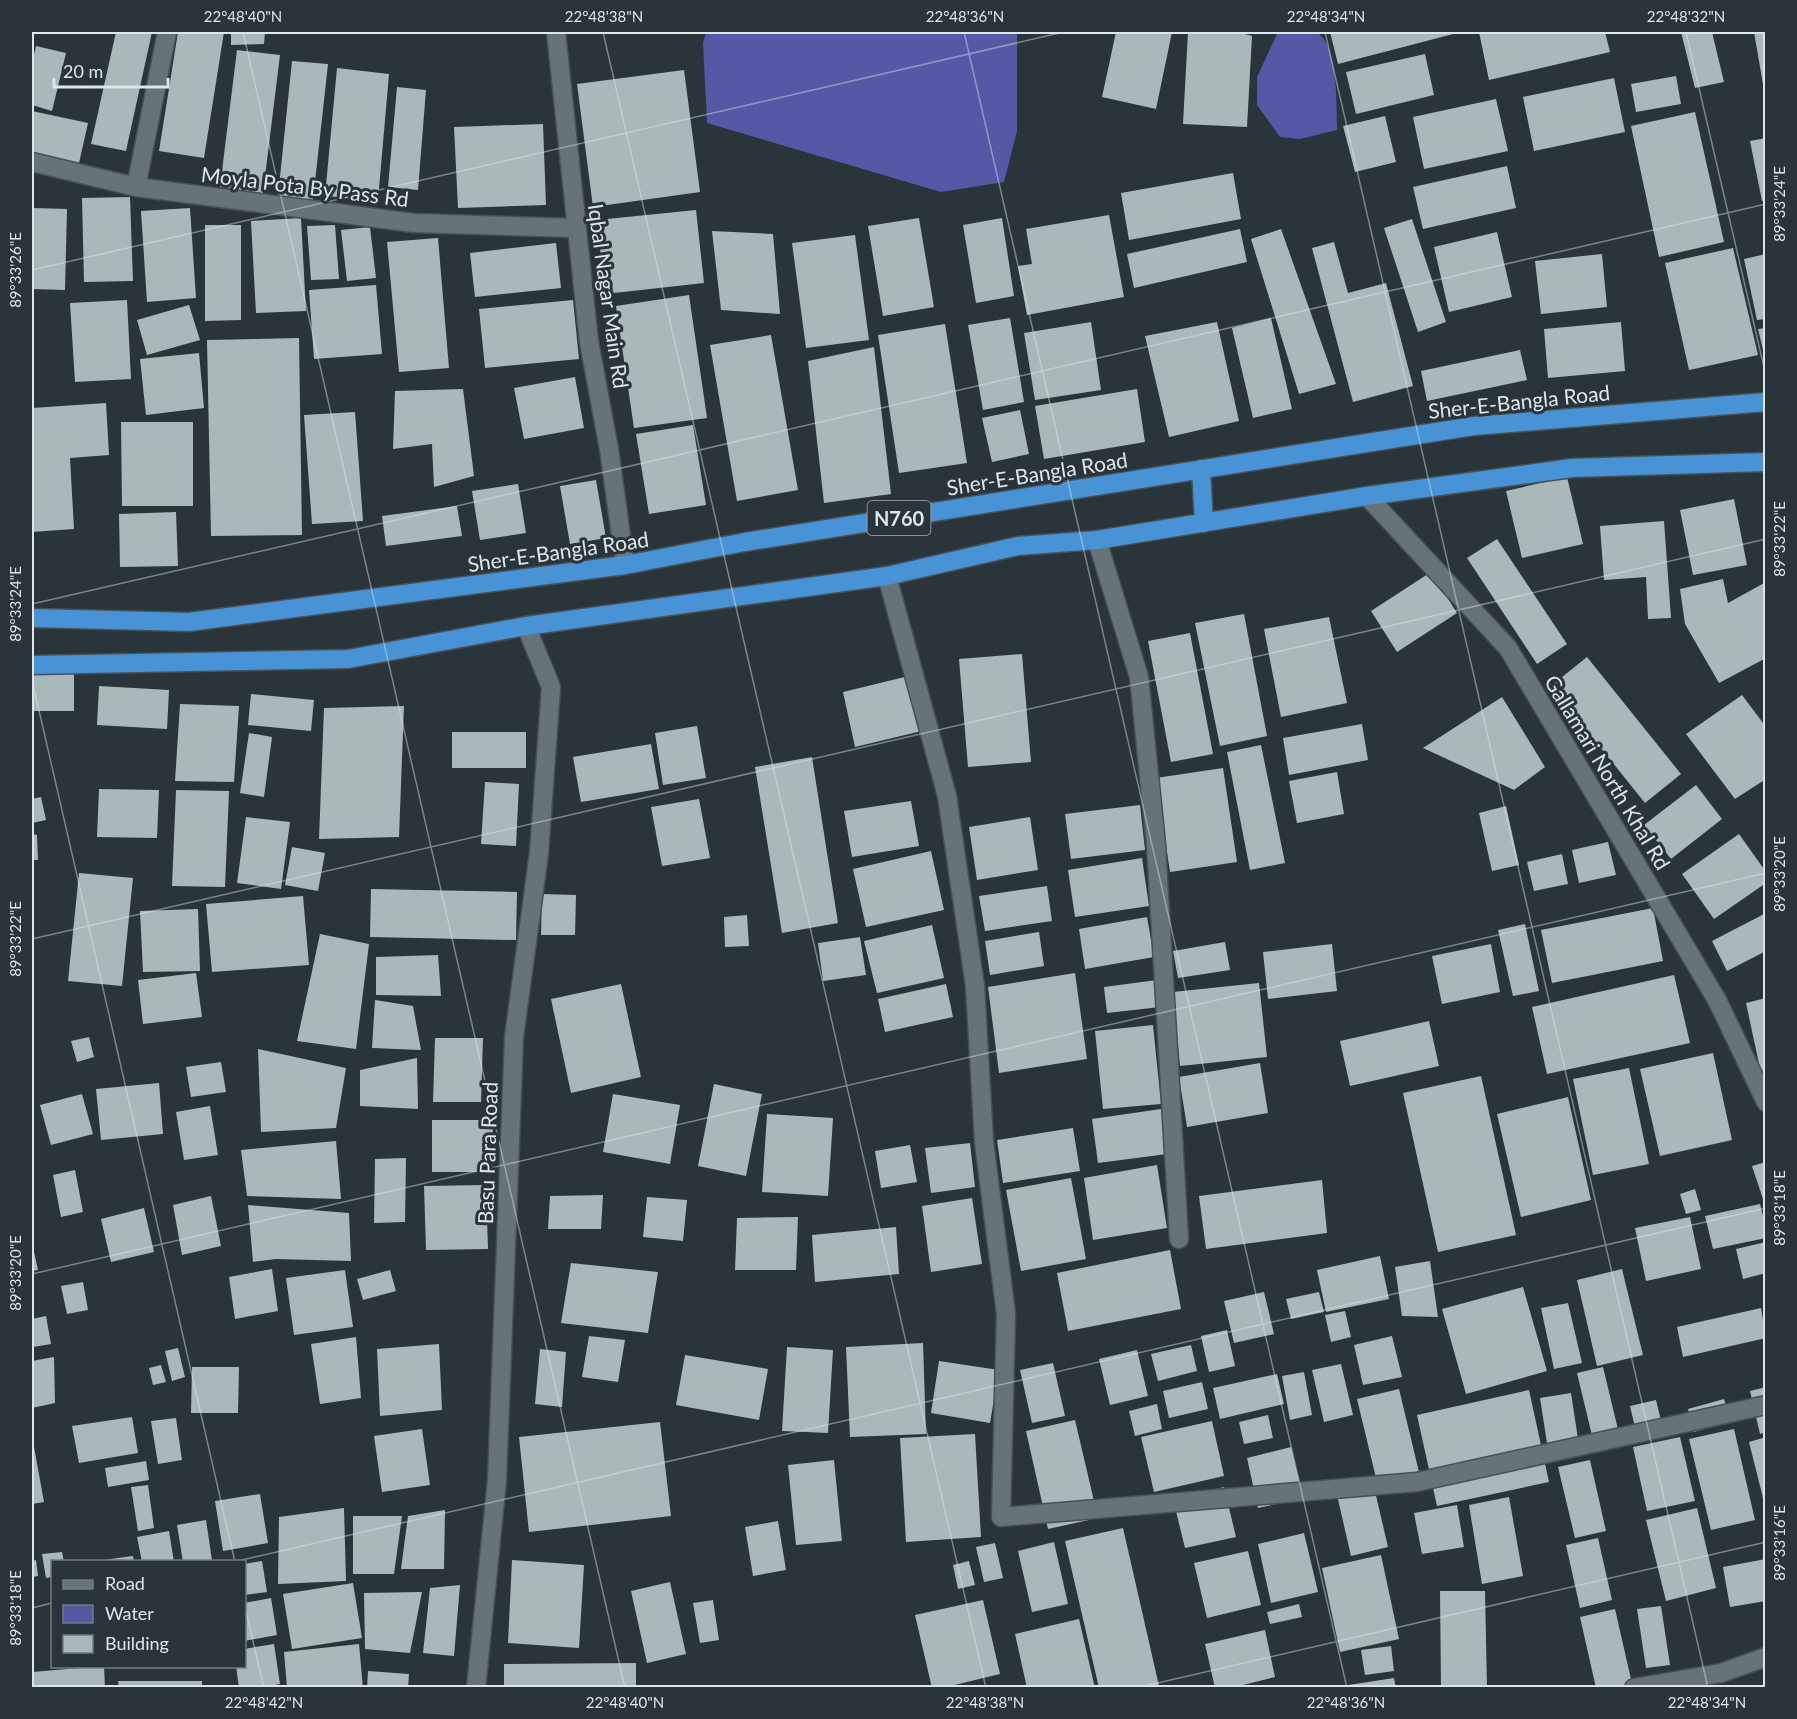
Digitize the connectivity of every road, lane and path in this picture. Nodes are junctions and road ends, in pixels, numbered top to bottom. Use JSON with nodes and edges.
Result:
{"nodes":[{"id":1,"x":167,"y":32,"type":"edge"},
{"id":2,"x":556,"y":32,"type":"edge"},
{"id":3,"x":32,"y":162,"type":"edge"},
{"id":4,"x":136,"y":187,"type":"junction"},
{"id":5,"x":576,"y":228,"type":"junction"},
{"id":6,"x":1766,"y":402,"type":"edge"},
{"id":7,"x":1766,"y":462,"type":"edge"},
{"id":8,"x":1201,"y":469,"type":"junction"},
{"id":9,"x":1367,"y":496,"type":"junction"},
{"id":10,"x":1204,"y":523,"type":"junction"},
{"id":11,"x":1097,"y":540,"type":"junction"},
{"id":12,"x":624,"y":566,"type":"junction"},
{"id":13,"x":887,"y":576,"type":"junction"},
{"id":14,"x":32,"y":618,"type":"edge"},
{"id":15,"x":526,"y":626,"type":"junction"},
{"id":16,"x":32,"y":665,"type":"edge"},
{"id":17,"x":1766,"y":1102,"type":"edge"},
{"id":18,"x":1179,"y":1239,"type":"dead end"},
{"id":19,"x":1766,"y":1406,"type":"edge"},
{"id":20,"x":1766,"y":1657,"type":"edge"},
{"id":21,"x":476,"y":1688,"type":"edge"},
{"id":22,"x":1634,"y":1688,"type":"edge"}],
"edges":[{"from":1,"to":4,"type":"street"},
{"from":2,"to":5,"type":"street","name":"Iqbal Nagar Main Rd"},
{"from":3,"to":4,"type":"street","name":"Moyla Pota By Pass Rd"},
{"from":4,"to":5,"type":"street","name":"Moyla Pota By Pass Rd"},
{"from":5,"to":12,"type":"street","name":"Iqbal Nagar Main Rd"},
{"from":6,"to":8,"type":"highway","name":"Sher-E-Bangla Road","number":"N760"},
{"from":7,"to":9,"type":"highway","number":"N760"},
{"from":8,"to":10,"type":"highway"},
{"from":8,"to":12,"type":"highway","name":"Sher-E-Bangla Road","number":"N760"},
{"from":9,"to":10,"type":"highway","number":"N760"},
{"from":9,"to":17,"type":"street","name":"Gallamari North Khal Rd"},
{"from":10,"to":11,"type":"highway","number":"N760"},
{"from":11,"to":13,"type":"highway","number":"N760"},
{"from":11,"to":18,"type":"street"},
{"from":12,"to":14,"type":"highway","name":"Sher-E-Bangla Road","number":"N760"},
{"from":13,"to":15,"type":"highway","number":"N760"},
{"from":13,"to":19,"type":"street"},
{"from":15,"to":16,"type":"highway","number":"N760"},
{"from":15,"to":21,"type":"street","name":"Basu Para Road"},
{"from":20,"to":22,"type":"street"}]}
